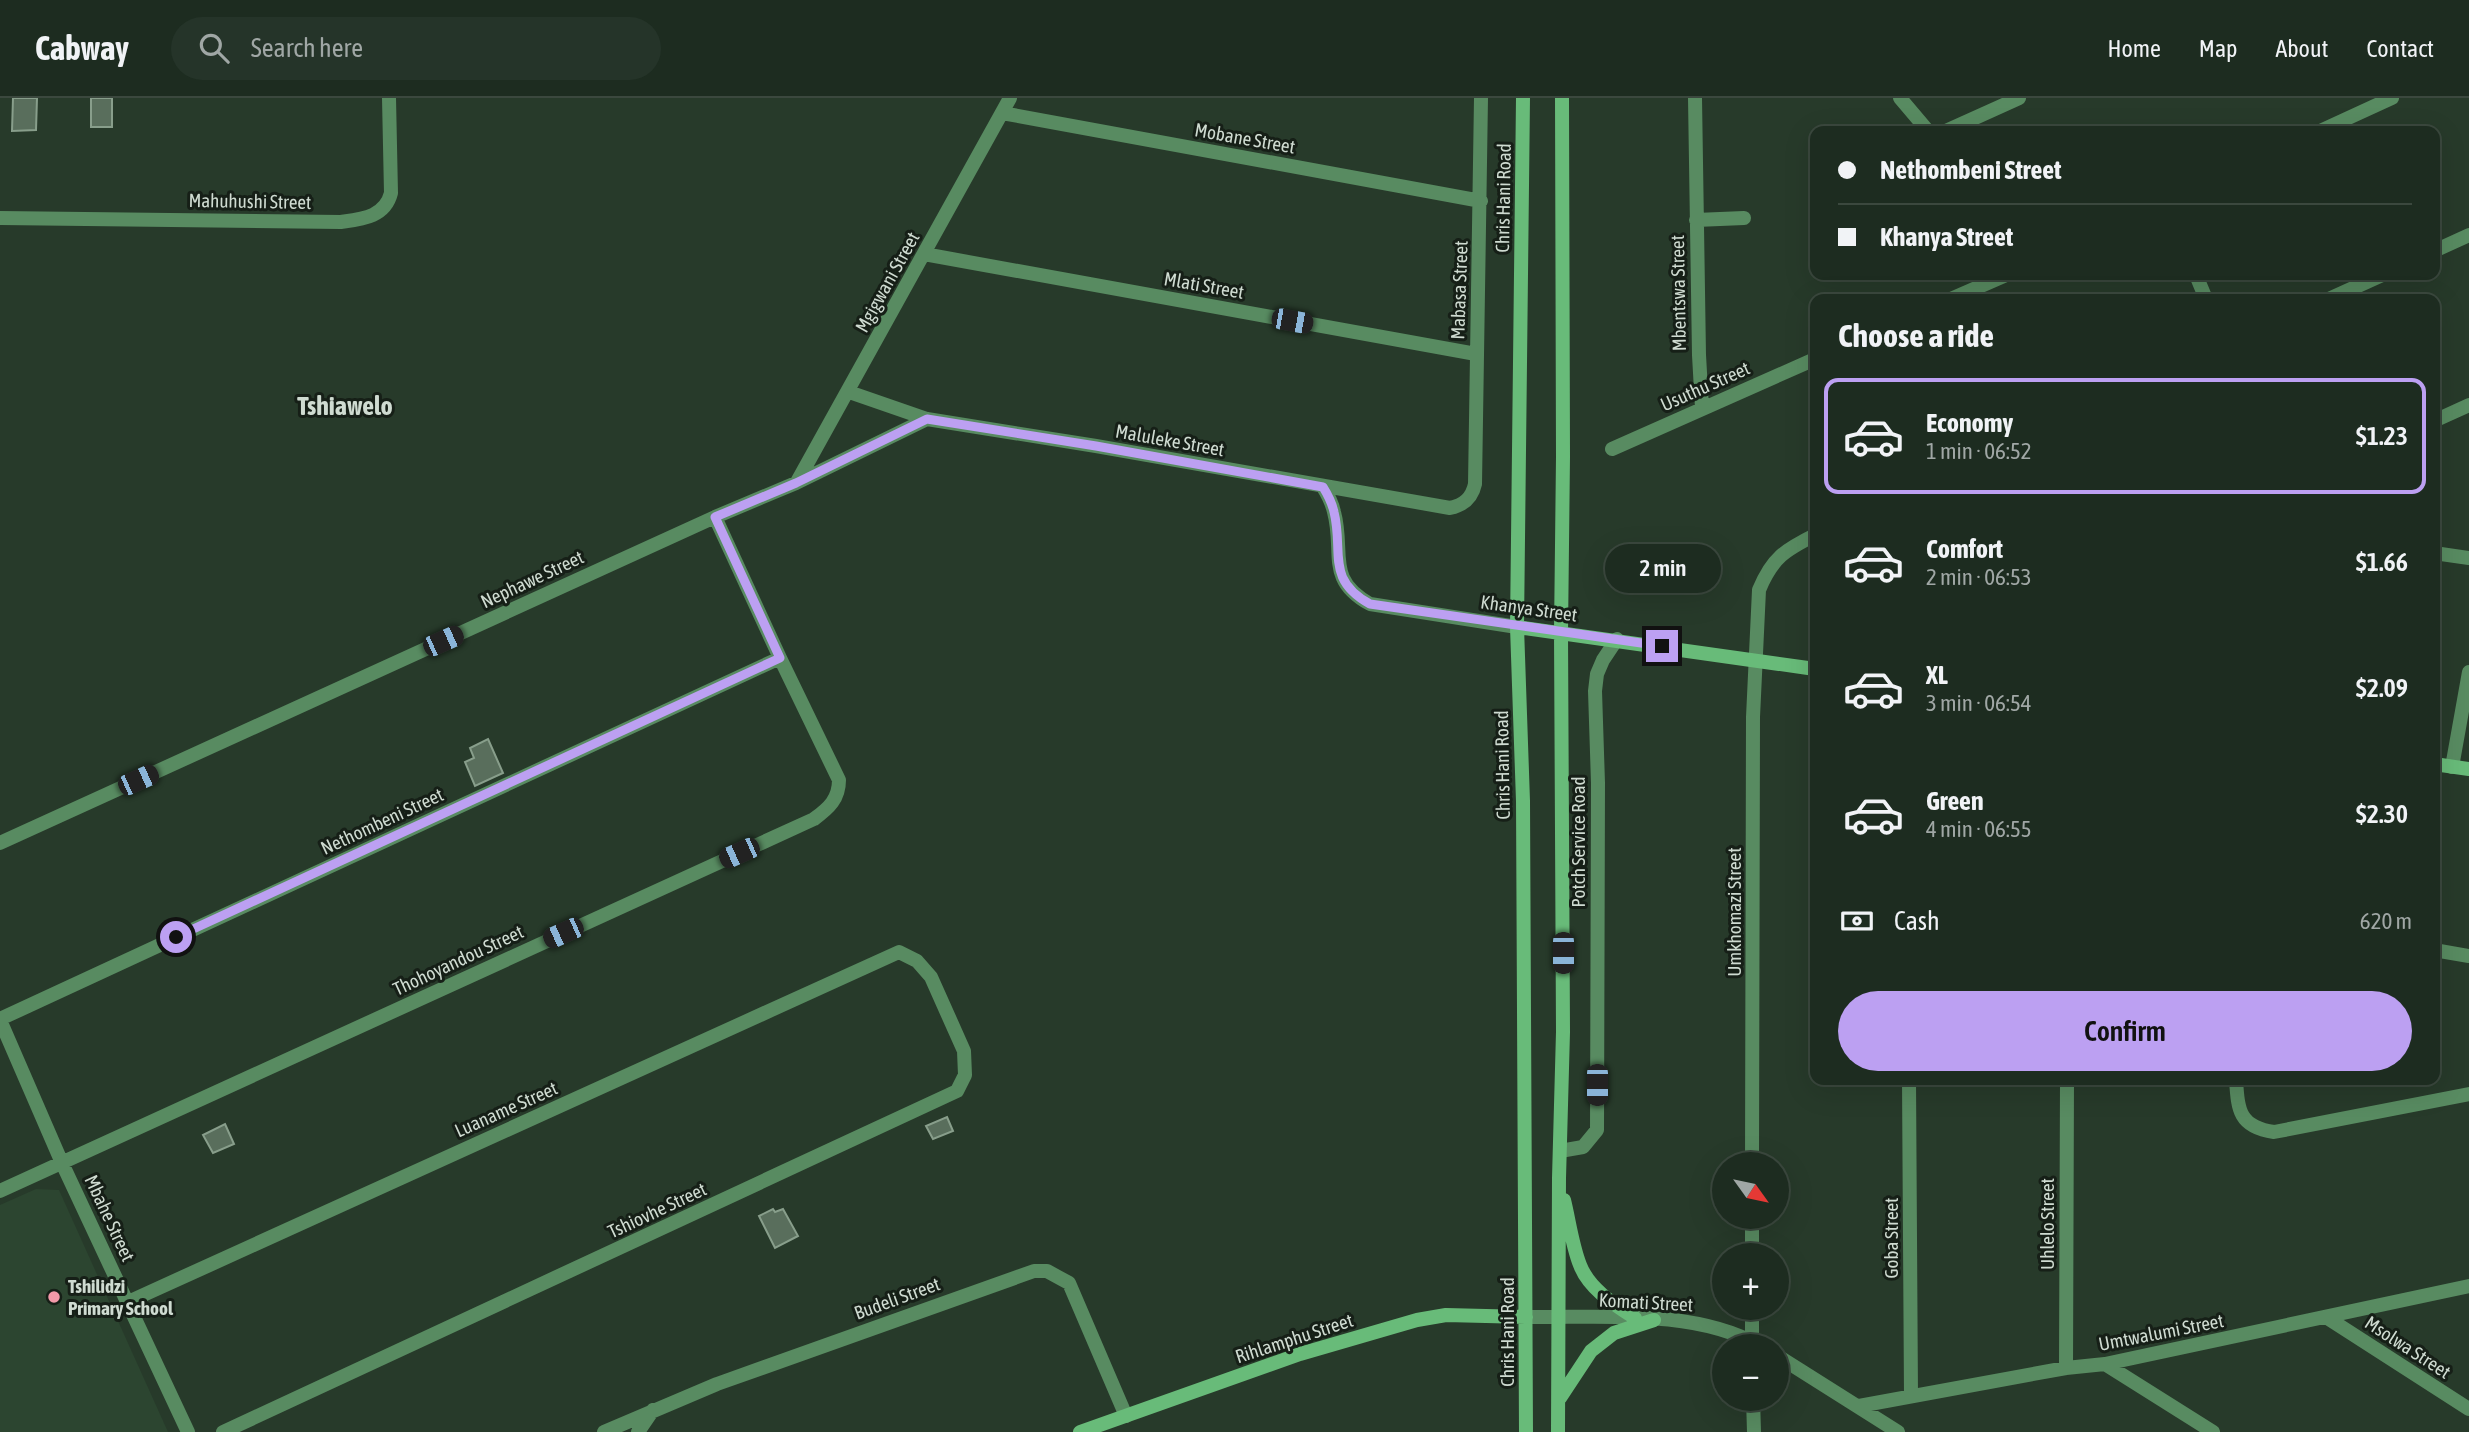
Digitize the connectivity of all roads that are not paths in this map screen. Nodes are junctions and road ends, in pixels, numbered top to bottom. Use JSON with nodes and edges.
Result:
{"nodes":[{"id":1,"x":389,"y":98,"type":"edge"},
{"id":2,"x":1010,"y":98,"type":"edge"},
{"id":3,"x":1481,"y":98,"type":"edge"},
{"id":4,"x":1523,"y":98,"type":"edge"},
{"id":5,"x":1562,"y":98,"type":"edge"},
{"id":6,"x":1695,"y":98,"type":"edge"},
{"id":7,"x":1900,"y":98,"type":"edge"},
{"id":8,"x":2019,"y":98,"type":"edge"},
{"id":9,"x":2392,"y":98,"type":"edge"},
{"id":10,"x":1002,"y":113,"type":"junction"},
{"id":11,"x":1924,"y":126,"type":"edge"},
{"id":12,"x":1957,"y":126,"type":"edge"},
{"id":13,"x":2331,"y":126,"type":"edge"},
{"id":14,"x":1481,"y":201,"type":"junction"},
{"id":15,"x":0,"y":218,"type":"edge"},
{"id":16,"x":1744,"y":218,"type":"dead end"},
{"id":17,"x":1696,"y":220,"type":"junction"},
{"id":18,"x":2469,"y":235,"type":"edge"},
{"id":19,"x":2440,"y":248,"type":"edge"},
{"id":20,"x":924,"y":254,"type":"junction"},
{"id":21,"x":1992,"y":280,"type":"edge"},
{"id":22,"x":2371,"y":280,"type":"edge"},
{"id":23,"x":1962,"y":294,"type":"edge"},
{"id":24,"x":2340,"y":294,"type":"edge"},
{"id":25,"x":1476,"y":354,"type":"junction"},
{"id":26,"x":1810,"y":361,"type":"edge"},
{"id":27,"x":849,"y":392,"type":"junction"},
{"id":28,"x":2469,"y":405,"type":"edge"},
{"id":29,"x":1702,"y":408,"type":"junction"},
{"id":30,"x":2440,"y":418,"type":"edge"},
{"id":31,"x":927,"y":419,"type":"junction"},
{"id":32,"x":1612,"y":449,"type":"dead end"},
{"id":33,"x":796,"y":483,"type":"junction"},
{"id":34,"x":1475,"y":484,"type":"joint"},
{"id":35,"x":1323,"y":487,"type":"junction"},
{"id":36,"x":715,"y":517,"type":"junction"},
{"id":37,"x":1810,"y":537,"type":"edge"},
{"id":38,"x":2440,"y":554,"type":"edge"},
{"id":39,"x":2469,"y":558,"type":"edge"},
{"id":40,"x":1517,"y":627,"type":"junction"},
{"id":41,"x":1561,"y":633,"type":"junction"},
{"id":42,"x":1617,"y":639,"type":"junction"},
{"id":43,"x":780,"y":658,"type":"junction"},
{"id":44,"x":1755,"y":660,"type":"junction"},
{"id":45,"x":1810,"y":668,"type":"edge"},
{"id":46,"x":2469,"y":672,"type":"edge"},
{"id":47,"x":2440,"y":765,"type":"edge"},
{"id":48,"x":2452,"y":767,"type":"junction"},
{"id":49,"x":2469,"y":769,"type":"edge"},
{"id":50,"x":0,"y":843,"type":"edge"},
{"id":51,"x":2440,"y":951,"type":"edge"},
{"id":52,"x":900,"y":952,"type":"joint"},
{"id":53,"x":2469,"y":956,"type":"edge"},
{"id":54,"x":0,"y":1019,"type":"edge"},
{"id":55,"x":1909,"y":1085,"type":"edge"},
{"id":56,"x":2067,"y":1085,"type":"edge"},
{"id":57,"x":2236,"y":1085,"type":"edge"},
{"id":58,"x":2469,"y":1094,"type":"edge"},
{"id":59,"x":1560,"y":1151,"type":"junction"},
{"id":60,"x":1752,"y":1152,"type":"edge"},
{"id":61,"x":62,"y":1163,"type":"junction"},
{"id":62,"x":1559,"y":1178,"type":"junction"},
{"id":63,"x":0,"y":1191,"type":"edge"},
{"id":64,"x":2469,"y":1286,"type":"edge"},
{"id":65,"x":128,"y":1302,"type":"junction"},
{"id":66,"x":1526,"y":1317,"type":"junction"},
{"id":67,"x":1559,"y":1317,"type":"junction"},
{"id":68,"x":2326,"y":1317,"type":"junction"},
{"id":69,"x":1635,"y":1318,"type":"junction"},
{"id":70,"x":1654,"y":1320,"type":"junction"},
{"id":71,"x":1728,"y":1334,"type":"edge"},
{"id":72,"x":1789,"y":1363,"type":"edge"},
{"id":73,"x":2105,"y":1364,"type":"junction"},
{"id":74,"x":2066,"y":1368,"type":"junction"},
{"id":75,"x":1911,"y":1396,"type":"junction"},
{"id":76,"x":1558,"y":1401,"type":"junction"},
{"id":77,"x":1859,"y":1406,"type":"junction"},
{"id":78,"x":655,"y":1409,"type":"junction"},
{"id":79,"x":2469,"y":1409,"type":"edge"},
{"id":80,"x":1753,"y":1411,"type":"edge"},
{"id":81,"x":1126,"y":1416,"type":"junction"},
{"id":82,"x":188,"y":1432,"type":"edge"},
{"id":83,"x":223,"y":1432,"type":"edge"},
{"id":84,"x":604,"y":1432,"type":"edge"},
{"id":85,"x":638,"y":1432,"type":"edge"},
{"id":86,"x":1080,"y":1432,"type":"edge"},
{"id":87,"x":1526,"y":1432,"type":"edge"},
{"id":88,"x":1558,"y":1432,"type":"edge"},
{"id":89,"x":1754,"y":1432,"type":"edge"},
{"id":90,"x":1898,"y":1432,"type":"edge"},
{"id":91,"x":2213,"y":1432,"type":"edge"}],
"edges":[{"from":1,"to":15,"type":"street","name":"Mahuhushi Street"},
{"from":2,"to":10,"type":"street","name":"Mgigwani Street"},
{"from":3,"to":14,"type":"street","name":"Mabasa Street"},
{"from":4,"to":40,"type":"main road","name":"Chris Hani Road"},
{"from":5,"to":41,"type":"main road"},
{"from":6,"to":17,"type":"street","name":"Mbentswa Street"},
{"from":7,"to":11,"type":"street"},
{"from":8,"to":12,"type":"street"},
{"from":9,"to":13,"type":"street"},
{"from":10,"to":14,"type":"street","name":"Mobane Street"},
{"from":10,"to":20,"type":"street","name":"Mgigwani Street"},
{"from":14,"to":25,"type":"street","name":"Mabasa Street"},
{"from":16,"to":17,"type":"street","name":"Mbentswa Street"},
{"from":17,"to":29,"type":"street","name":"Mbentswa Street"},
{"from":18,"to":19,"type":"street"},
{"from":20,"to":25,"type":"street","name":"Mlati Street"},
{"from":20,"to":27,"type":"street","name":"Mgigwani Street"},
{"from":21,"to":23,"type":"street"},
{"from":22,"to":24,"type":"street"},
{"from":25,"to":34,"type":"street","name":"Mabasa Street"},
{"from":26,"to":29,"type":"street","name":"Usuthu Street"},
{"from":27,"to":31,"type":"street","name":"Maluleke Street"},
{"from":27,"to":33,"type":"street","name":"Mgigwani Street"},
{"from":28,"to":30,"type":"street"},
{"from":29,"to":32,"type":"street","name":"Usuthu Street"},
{"from":31,"to":33,"type":"street","name":"Nephawe Street"},
{"from":31,"to":35,"type":"street","name":"Maluleke Street"},
{"from":33,"to":36,"type":"street","name":"Nephawe Street"},
{"from":34,"to":35,"type":"street","name":"Maluleke Street"},
{"from":35,"to":40,"type":"street","name":"Khanya Street"},
{"from":36,"to":43,"type":"street","name":"Thohoyandou Street"},
{"from":36,"to":50,"type":"street","name":"Nephawe Street"},
{"from":37,"to":44,"type":"street","name":"Umkhomazi Street"},
{"from":38,"to":39,"type":"street"},
{"from":40,"to":41,"type":"main road","name":"Khanya Street"},
{"from":40,"to":66,"type":"main road","name":"Chris Hani Road"},
{"from":41,"to":42,"type":"main road","name":"Khanya Street"},
{"from":41,"to":59,"type":"main road"},
{"from":42,"to":44,"type":"main road","name":"Khanya Street"},
{"from":42,"to":59,"type":"street","name":"Potch Service Road"},
{"from":43,"to":54,"type":"street","name":"Nethombeni Street"},
{"from":43,"to":61,"type":"street","name":"Thohoyandou Street"},
{"from":44,"to":45,"type":"main road","name":"Khanya Street"},
{"from":44,"to":60,"type":"street","name":"Umkhomazi Street"},
{"from":46,"to":48,"type":"street"},
{"from":47,"to":48,"type":"main road"},
{"from":48,"to":49,"type":"main road"},
{"from":51,"to":53,"type":"street"},
{"from":52,"to":65,"type":"street","name":"Luaname Street"},
{"from":52,"to":83,"type":"street","name":"Tshiovhe Street"},
{"from":54,"to":61,"type":"street","name":"Mbahe Street"},
{"from":55,"to":75,"type":"street","name":"Goba Street"},
{"from":56,"to":74,"type":"street","name":"Uhlelo Street"},
{"from":57,"to":58,"type":"street"},
{"from":59,"to":62,"type":"main road"},
{"from":61,"to":63,"type":"street","name":"Thohoyandou Street"},
{"from":61,"to":65,"type":"street","name":"Mbahe Street"},
{"from":62,"to":67,"type":"main road"},
{"from":62,"to":69,"type":"main road"},
{"from":64,"to":68,"type":"street","name":"Umtwalumi Street"},
{"from":65,"to":82,"type":"street","name":"Mbahe Street"},
{"from":66,"to":67,"type":"street","name":"Komati Street"},
{"from":66,"to":81,"type":"main road","name":"Rihlamphu Street"},
{"from":66,"to":87,"type":"main road","name":"Chris Hani Road"},
{"from":67,"to":69,"type":"street","name":"Komati Street"},
{"from":67,"to":76,"type":"main road"},
{"from":68,"to":73,"type":"street","name":"Umtwalumi Street"},
{"from":68,"to":79,"type":"street","name":"Msolwa Street"},
{"from":69,"to":70,"type":"street","name":"Komati Street"},
{"from":70,"to":71,"type":"street","name":"Komati Street"},
{"from":70,"to":76,"type":"main road"},
{"from":72,"to":77,"type":"street"},
{"from":73,"to":74,"type":"street","name":"Umtwalumi Street"},
{"from":73,"to":91,"type":"street"},
{"from":74,"to":75,"type":"street","name":"Umtwalumi Street"},
{"from":75,"to":77,"type":"street","name":"Umtwalumi Street"},
{"from":76,"to":88,"type":"main road"},
{"from":77,"to":90,"type":"street"},
{"from":78,"to":81,"type":"street","name":"Budeli Street"},
{"from":78,"to":84,"type":"street","name":"Budeli Street"},
{"from":78,"to":85,"type":"street"},
{"from":80,"to":89,"type":"street"},
{"from":81,"to":86,"type":"main road","name":"Rihlamphu Street"}]}
